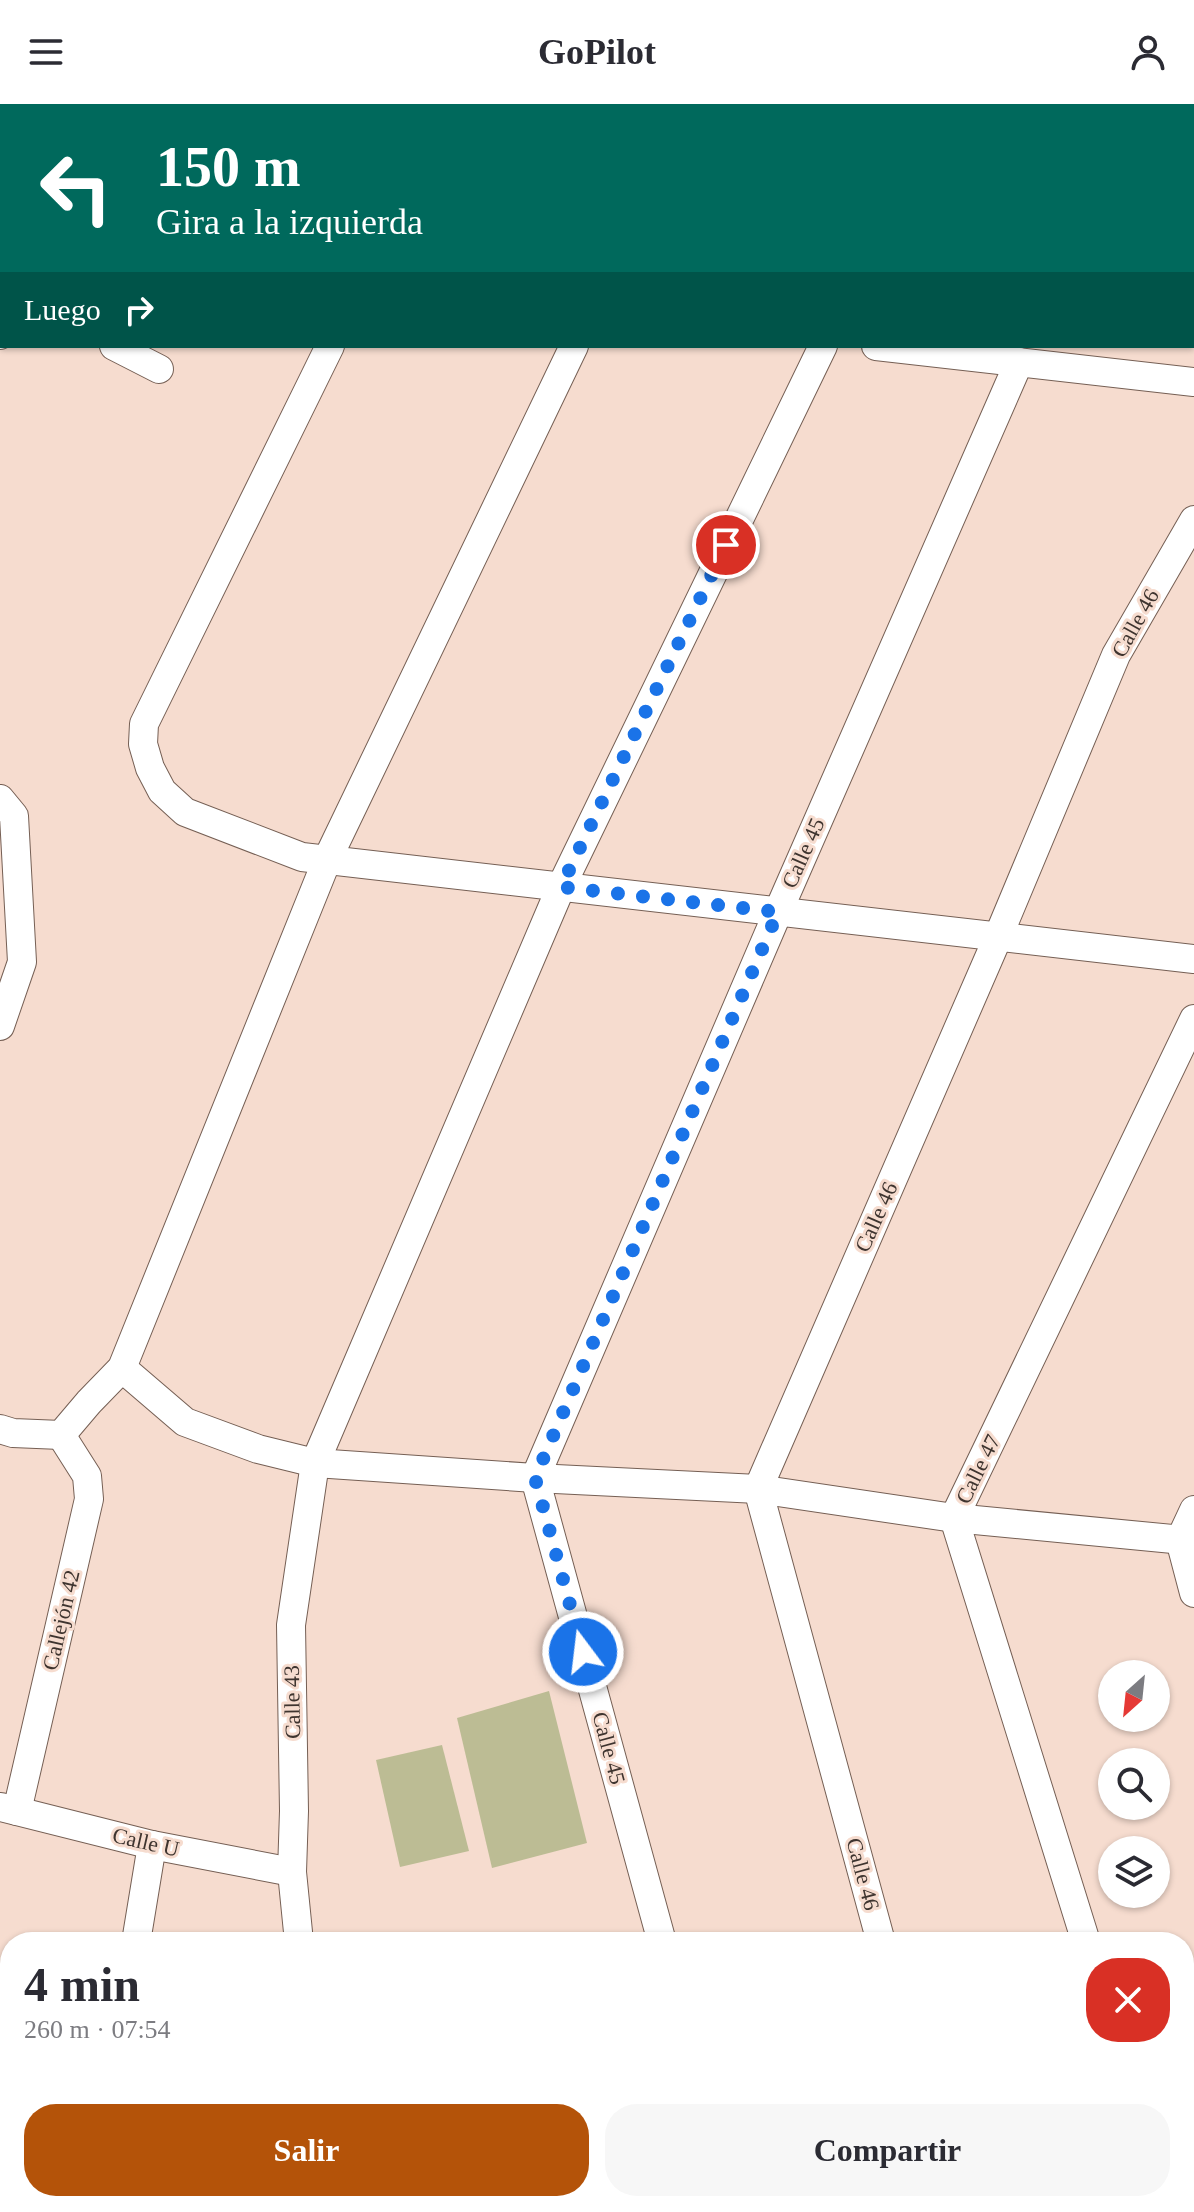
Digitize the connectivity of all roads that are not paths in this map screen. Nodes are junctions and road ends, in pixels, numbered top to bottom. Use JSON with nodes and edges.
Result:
{"nodes":[{"id":1,"x":118,"y":348,"type":"edge"},
{"id":2,"x":329,"y":348,"type":"edge"},
{"id":3,"x":573,"y":348,"type":"edge"},
{"id":4,"x":822,"y":348,"type":"edge"},
{"id":5,"x":894,"y":348,"type":"edge"},
{"id":6,"x":1060,"y":356,"type":"edge"},
{"id":7,"x":1019,"y":362,"type":"junction"},
{"id":8,"x":159,"y":369,"type":"dead end"},
{"id":9,"x":1194,"y":382,"type":"edge"},
{"id":10,"x":1194,"y":520,"type":"edge"},
{"id":11,"x":0,"y":799,"type":"edge"},
{"id":12,"x":327,"y":860,"type":"junction"},
{"id":13,"x":561,"y":887,"type":"junction"},
{"id":14,"x":778,"y":912,"type":"junction"},
{"id":15,"x":998,"y":937,"type":"junction"},
{"id":16,"x":1194,"y":959,"type":"edge"},
{"id":17,"x":2,"y":1011,"type":"edge"},
{"id":18,"x":1194,"y":1019,"type":"edge"},
{"id":19,"x":122,"y":1368,"type":"junction"},
{"id":20,"x":0,"y":1429,"type":"edge"},
{"id":21,"x":61,"y":1435,"type":"junction"},
{"id":22,"x":315,"y":1463,"type":"junction"},
{"id":23,"x":535,"y":1478,"type":"junction"},
{"id":24,"x":758,"y":1489,"type":"junction"},
{"id":25,"x":1194,"y":1510,"type":"edge"},
{"id":26,"x":954,"y":1518,"type":"junction"},
{"id":27,"x":1187,"y":1540,"type":"edge"},
{"id":28,"x":1194,"y":1593,"type":"edge"},
{"id":29,"x":8,"y":1808,"type":"edge"},
{"id":30,"x":152,"y":1845,"type":"junction"},
{"id":31,"x":292,"y":1872,"type":"junction"},
{"id":32,"x":138,"y":1932,"type":"edge"},
{"id":33,"x":298,"y":1932,"type":"edge"},
{"id":34,"x":659,"y":1932,"type":"edge"},
{"id":35,"x":878,"y":1932,"type":"edge"},
{"id":36,"x":1083,"y":1932,"type":"edge"}],
"edges":[{"from":1,"to":8,"type":"street"},
{"from":2,"to":12,"type":"street"},
{"from":3,"to":12,"type":"street"},
{"from":4,"to":13,"type":"street","name":"Calle 43"},
{"from":5,"to":7,"type":"street"},
{"from":6,"to":7,"type":"street"},
{"from":6,"to":9,"type":"street"},
{"from":7,"to":14,"type":"street","name":"Calle 45"},
{"from":10,"to":15,"type":"street","name":"Calle 46"},
{"from":11,"to":17,"type":"street"},
{"from":12,"to":13,"type":"street"},
{"from":12,"to":19,"type":"street"},
{"from":13,"to":14,"type":"street"},
{"from":13,"to":22,"type":"street","name":"Calle 43"},
{"from":14,"to":15,"type":"street"},
{"from":14,"to":23,"type":"street","name":"Calle 45"},
{"from":15,"to":16,"type":"street"},
{"from":15,"to":24,"type":"street","name":"Calle 46"},
{"from":18,"to":26,"type":"street","name":"Calle 47"},
{"from":19,"to":21,"type":"street"},
{"from":19,"to":22,"type":"street"},
{"from":20,"to":21,"type":"street"},
{"from":21,"to":29,"type":"street","name":"Callejón 42"},
{"from":22,"to":23,"type":"street"},
{"from":22,"to":31,"type":"street","name":"Calle 43"},
{"from":23,"to":24,"type":"street"},
{"from":23,"to":34,"type":"street","name":"Calle 45"},
{"from":24,"to":26,"type":"street"},
{"from":24,"to":35,"type":"street","name":"Calle 46"},
{"from":25,"to":27,"type":"street"},
{"from":26,"to":27,"type":"street"},
{"from":26,"to":36,"type":"street","name":"Calle 47"},
{"from":27,"to":28,"type":"street"},
{"from":29,"to":30,"type":"street","name":"Calle U"},
{"from":30,"to":31,"type":"street","name":"Calle U"},
{"from":30,"to":32,"type":"street"},
{"from":31,"to":33,"type":"street","name":"Calle 43"}]}
